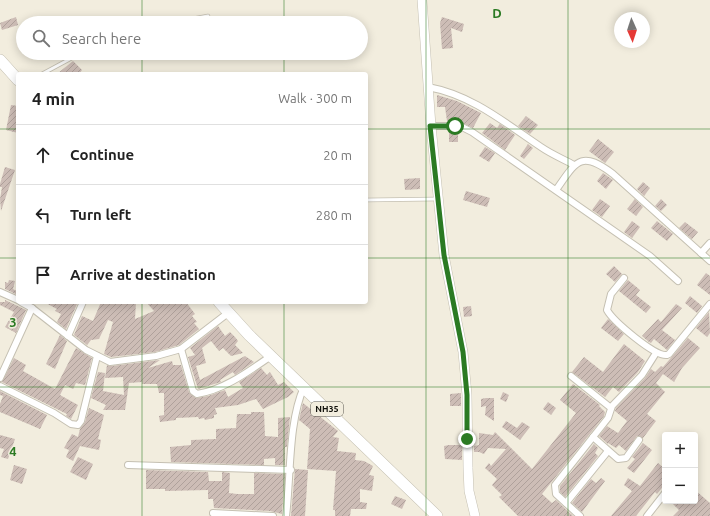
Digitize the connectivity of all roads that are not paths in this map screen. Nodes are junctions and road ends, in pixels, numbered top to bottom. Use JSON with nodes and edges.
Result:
{"nodes":[{"id":1,"x":422,"y":0,"type":"edge"},
{"id":2,"x":0,"y":60,"type":"edge"},
{"id":3,"x":68,"y":60,"type":"edge"},
{"id":4,"x":46,"y":72,"type":"edge"},
{"id":5,"x":16,"y":78,"type":"edge"},
{"id":6,"x":428,"y":87,"type":"junction"},
{"id":7,"x":430,"y":126,"type":"junction"},
{"id":8,"x":574,"y":164,"type":"junction"},
{"id":9,"x":556,"y":190,"type":"junction"},
{"id":10,"x":437,"y":199,"type":"junction"},
{"id":11,"x":368,"y":200,"type":"edge"},
{"id":12,"x":710,"y":243,"type":"edge"},
{"id":13,"x":701,"y":253,"type":"junction"},
{"id":14,"x":710,"y":261,"type":"edge"},
{"id":15,"x":624,"y":278,"type":"dead end"},
{"id":16,"x":678,"y":281,"type":"dead end"},
{"id":17,"x":0,"y":292,"type":"edge"},
{"id":18,"x":16,"y":299,"type":"edge"},
{"id":19,"x":25,"y":304,"type":"edge"},
{"id":20,"x":82,"y":304,"type":"edge"},
{"id":21,"x":221,"y":304,"type":"edge"},
{"id":22,"x":710,"y":304,"type":"edge"},
{"id":23,"x":32,"y":308,"type":"junction"},
{"id":24,"x":228,"y":313,"type":"junction"},
{"id":25,"x":68,"y":336,"type":"junction"},
{"id":26,"x":181,"y":349,"type":"junction"},
{"id":27,"x":656,"y":353,"type":"junction"},
{"id":28,"x":97,"y":356,"type":"junction"},
{"id":29,"x":271,"y":356,"type":"junction"},
{"id":30,"x":571,"y":376,"type":"dead end"},
{"id":31,"x":0,"y":378,"type":"edge"},
{"id":32,"x":0,"y":386,"type":"edge"},
{"id":33,"x":304,"y":387,"type":"junction"},
{"id":34,"x":611,"y":408,"type":"junction"},
{"id":35,"x":592,"y":437,"type":"junction"},
{"id":36,"x":639,"y":440,"type":"dead end"},
{"id":37,"x":608,"y":452,"type":"junction"},
{"id":38,"x":128,"y":465,"type":"dead end"},
{"id":39,"x":291,"y":470,"type":"junction"},
{"id":40,"x":662,"y":497,"type":"edge"},
{"id":41,"x":566,"y":503,"type":"junction"},
{"id":42,"x":213,"y":513,"type":"dead end"},
{"id":43,"x":273,"y":516,"type":"edge"},
{"id":44,"x":286,"y":516,"type":"edge"},
{"id":45,"x":437,"y":516,"type":"edge"},
{"id":46,"x":475,"y":516,"type":"edge"},
{"id":47,"x":580,"y":516,"type":"edge"},
{"id":48,"x":647,"y":516,"type":"edge"}],
"edges":[{"from":1,"to":6,"type":"main road"},
{"from":2,"to":5,"type":"highway"},
{"from":3,"to":4,"type":"lane"},
{"from":6,"to":7,"type":"main road"},
{"from":6,"to":8,"type":"street"},
{"from":7,"to":9,"type":"street"},
{"from":7,"to":10,"type":"main road"},
{"from":8,"to":9,"type":"street"},
{"from":8,"to":13,"type":"street"},
{"from":9,"to":16,"type":"street"},
{"from":10,"to":11,"type":"lane"},
{"from":10,"to":46,"type":"main road"},
{"from":12,"to":13,"type":"street"},
{"from":13,"to":14,"type":"street"},
{"from":15,"to":27,"type":"street"},
{"from":17,"to":18,"type":"street"},
{"from":19,"to":23,"type":"street"},
{"from":20,"to":25,"type":"street"},
{"from":21,"to":24,"type":"highway","number":"NH35"},
{"from":22,"to":27,"type":"street"},
{"from":23,"to":25,"type":"street"},
{"from":23,"to":31,"type":"street"},
{"from":24,"to":26,"type":"street"},
{"from":24,"to":29,"type":"highway","number":"NH35"},
{"from":25,"to":28,"type":"street"},
{"from":26,"to":28,"type":"street"},
{"from":26,"to":29,"type":"street"},
{"from":27,"to":34,"type":"street"},
{"from":28,"to":32,"type":"street"},
{"from":29,"to":33,"type":"highway","number":"NH35"},
{"from":30,"to":34,"type":"street"},
{"from":33,"to":39,"type":"street"},
{"from":33,"to":45,"type":"highway","number":"NH35"},
{"from":34,"to":35,"type":"street"},
{"from":35,"to":37,"type":"street"},
{"from":35,"to":41,"type":"street"},
{"from":36,"to":37,"type":"street"},
{"from":37,"to":41,"type":"street"},
{"from":38,"to":39,"type":"street"},
{"from":39,"to":44,"type":"street"},
{"from":40,"to":48,"type":"street"},
{"from":41,"to":47,"type":"street"},
{"from":42,"to":43,"type":"street"}]}
